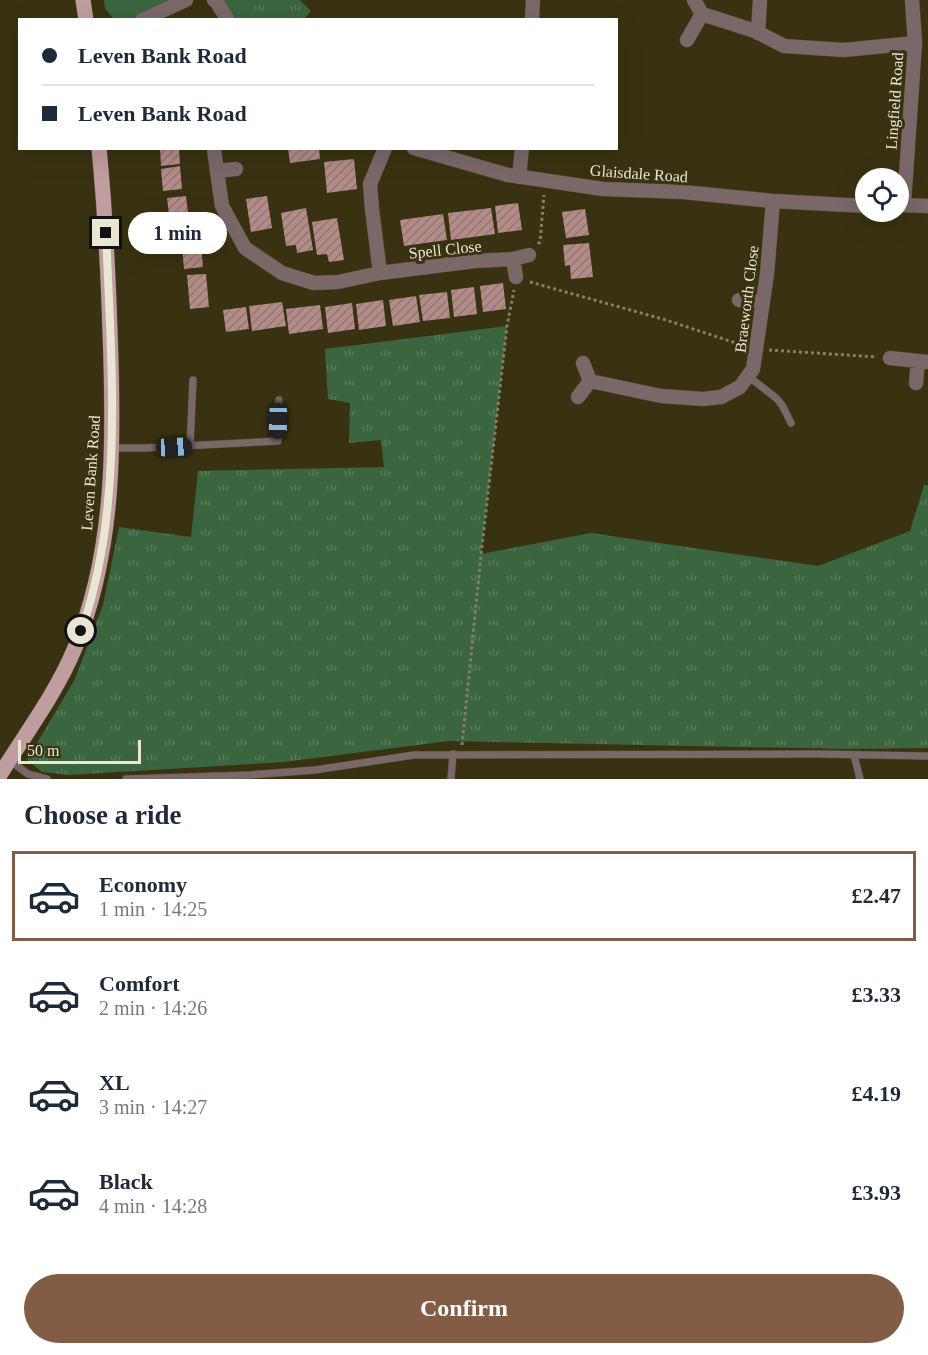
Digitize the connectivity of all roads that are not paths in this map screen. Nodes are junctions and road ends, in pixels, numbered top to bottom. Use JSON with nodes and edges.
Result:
{"nodes":[{"id":1,"x":83,"y":0,"type":"edge"},
{"id":2,"x":186,"y":0,"type":"edge"},
{"id":3,"x":214,"y":0,"type":"edge"},
{"id":4,"x":533,"y":0,"type":"edge"},
{"id":5,"x":694,"y":0,"type":"edge"},
{"id":6,"x":760,"y":0,"type":"edge"},
{"id":7,"x":912,"y":0,"type":"edge"},
{"id":8,"x":702,"y":14,"type":"junction"},
{"id":9,"x":86,"y":18,"type":"edge"},
{"id":10,"x":146,"y":18,"type":"edge"},
{"id":11,"x":227,"y":18,"type":"edge"},
{"id":12,"x":532,"y":18,"type":"edge"},
{"id":13,"x":759,"y":33,"type":"junction"},
{"id":14,"x":687,"y":40,"type":"dead end"},
{"id":15,"x":915,"y":43,"type":"junction"},
{"id":16,"x":99,"y":150,"type":"edge"},
{"id":17,"x":214,"y":150,"type":"edge"},
{"id":18,"x":384,"y":150,"type":"edge"},
{"id":19,"x":420,"y":150,"type":"edge"},
{"id":20,"x":522,"y":150,"type":"edge"},
{"id":21,"x":904,"y":168,"type":"edge"},
{"id":22,"x":236,"y":169,"type":"dead end"},
{"id":23,"x":217,"y":171,"type":"junction"},
{"id":24,"x":519,"y":177,"type":"junction"},
{"id":25,"x":773,"y":201,"type":"junction"},
{"id":26,"x":855,"y":205,"type":"edge"},
{"id":27,"x":909,"y":205,"type":"edge"},
{"id":28,"x":928,"y":206,"type":"edge"},
{"id":29,"x":529,"y":255,"type":"road end"},
{"id":30,"x":513,"y":259,"type":"junction"},
{"id":31,"x":380,"y":273,"type":"junction"},
{"id":32,"x":516,"y":277,"type":"road end"},
{"id":33,"x":739,"y":300,"type":"dead end"},
{"id":34,"x":763,"y":302,"type":"junction"},
{"id":35,"x":890,"y":358,"type":"road end"},
{"id":36,"x":923,"y":362,"type":"edge"},
{"id":37,"x":583,"y":363,"type":"dead end"},
{"id":38,"x":748,"y":376,"type":"junction"},
{"id":39,"x":193,"y":380,"type":"dead end"},
{"id":40,"x":590,"y":381,"type":"junction"},
{"id":41,"x":916,"y":383,"type":"dead end"},
{"id":42,"x":578,"y":398,"type":"dead end"},
{"id":43,"x":279,"y":400,"type":"dead end"},
{"id":44,"x":791,"y":423,"type":"dead end"},
{"id":45,"x":190,"y":446,"type":"junction"},
{"id":46,"x":112,"y":448,"type":"junction"},
{"id":47,"x":457,"y":754,"type":"junction"},
{"id":48,"x":854,"y":755,"type":"junction"},
{"id":49,"x":928,"y":756,"type":"edge"},
{"id":50,"x":9,"y":760,"type":"junction"},
{"id":51,"x":0,"y":775,"type":"edge"},
{"id":52,"x":47,"y":779,"type":"edge"},
{"id":53,"x":126,"y":779,"type":"edge"},
{"id":54,"x":451,"y":779,"type":"edge"},
{"id":55,"x":860,"y":779,"type":"edge"}],
"edges":[{"from":1,"to":9,"type":"main road"},
{"from":2,"to":10,"type":"street"},
{"from":3,"to":11,"type":"street"},
{"from":4,"to":12,"type":"street"},
{"from":5,"to":8,"type":"street"},
{"from":6,"to":13,"type":"street"},
{"from":7,"to":15,"type":"street","name":"Lingfield Road"},
{"from":8,"to":13,"type":"street"},
{"from":8,"to":14,"type":"street"},
{"from":13,"to":15,"type":"street"},
{"from":15,"to":21,"type":"street","name":"Lingfield Road"},
{"from":16,"to":46,"type":"main road","name":"Leven Bank Road"},
{"from":17,"to":23,"type":"street","name":"Spell Close"},
{"from":18,"to":31,"type":"street"},
{"from":19,"to":24,"type":"street","name":"Glaisdale Road"},
{"from":20,"to":24,"type":"street"},
{"from":22,"to":23,"type":"street"},
{"from":23,"to":31,"type":"street","name":"Spell Close"},
{"from":24,"to":25,"type":"street","name":"Glaisdale Road"},
{"from":25,"to":26,"type":"street","name":"Glaisdale Road"},
{"from":25,"to":34,"type":"street","name":"Braeworth Close"},
{"from":27,"to":28,"type":"street"},
{"from":29,"to":30,"type":"street","name":"Spell Close"},
{"from":30,"to":31,"type":"street","name":"Spell Close"},
{"from":30,"to":32,"type":"street"},
{"from":33,"to":34,"type":"street"},
{"from":34,"to":38,"type":"street","name":"Braeworth Close"},
{"from":35,"to":36,"type":"street"},
{"from":36,"to":41,"type":"street"},
{"from":37,"to":40,"type":"street"},
{"from":38,"to":40,"type":"street","name":"Braeworth Close"},
{"from":38,"to":44,"type":"lane"},
{"from":39,"to":45,"type":"lane"},
{"from":40,"to":42,"type":"street"},
{"from":43,"to":45,"type":"lane"},
{"from":45,"to":46,"type":"lane"},
{"from":46,"to":50,"type":"main road","name":"Leven Bank Road"},
{"from":47,"to":48,"type":"lane"},
{"from":47,"to":53,"type":"lane"},
{"from":47,"to":54,"type":"lane"},
{"from":48,"to":49,"type":"lane"},
{"from":48,"to":55,"type":"lane"},
{"from":50,"to":51,"type":"main road","name":"Leven Bank Road"},
{"from":50,"to":52,"type":"lane"}]}
